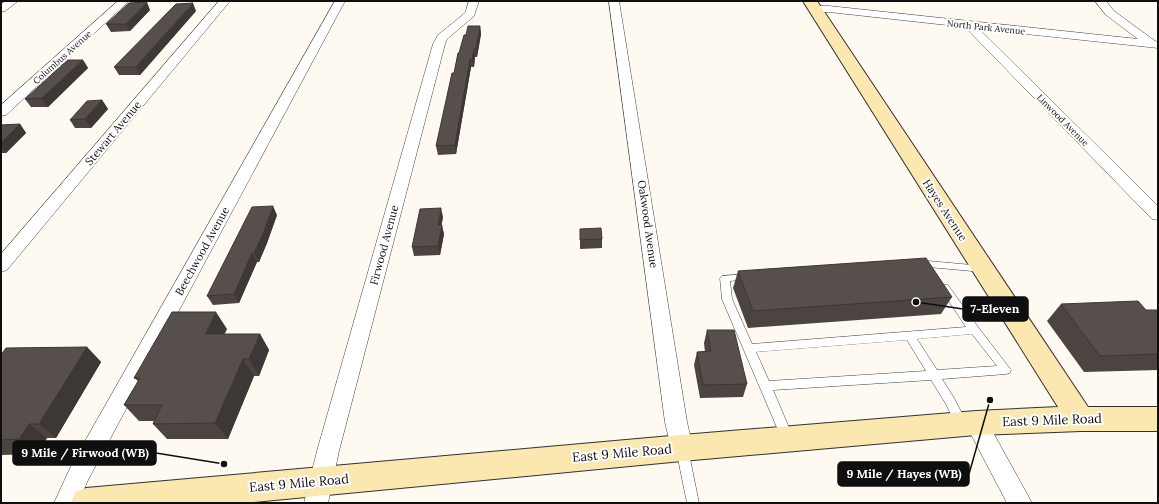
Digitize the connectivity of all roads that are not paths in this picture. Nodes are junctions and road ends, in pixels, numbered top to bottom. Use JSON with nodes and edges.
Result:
{"nodes":[{"id":1,"x":12,"y":1,"type":"edge"},
{"id":2,"x":124,"y":1,"type":"edge"},
{"id":3,"x":225,"y":1,"type":"edge"},
{"id":4,"x":340,"y":1,"type":"edge"},
{"id":5,"x":474,"y":1,"type":"edge"},
{"id":6,"x":614,"y":1,"type":"edge"},
{"id":7,"x":1100,"y":1,"type":"edge"},
{"id":8,"x":812,"y":5,"type":"edge"},
{"id":9,"x":1,"y":9,"type":"edge"},
{"id":10,"x":969,"y":25,"type":"junction"},
{"id":11,"x":1156,"y":46,"type":"edge"},
{"id":12,"x":1,"y":112,"type":"edge"},
{"id":13,"x":1158,"y":215,"type":"edge"},
{"id":14,"x":1,"y":266,"type":"edge"},
{"id":15,"x":983,"y":269,"type":"junction"},
{"id":16,"x":757,"y":276,"type":"edge"},
{"id":17,"x":974,"y":330,"type":"junction"},
{"id":18,"x":910,"y":336,"type":"junction"},
{"id":19,"x":749,"y":348,"type":"junction"},
{"id":20,"x":933,"y":374,"type":"junction"},
{"id":21,"x":766,"y":386,"type":"junction"},
{"id":22,"x":1081,"y":419,"type":"junction"},
{"id":23,"x":1158,"y":419,"type":"edge"},
{"id":24,"x":969,"y":423,"type":"junction"},
{"id":25,"x":787,"y":439,"type":"junction"},
{"id":26,"x":682,"y":448,"type":"junction"},
{"id":27,"x":318,"y":492,"type":"edge"},
{"id":28,"x":66,"y":503,"type":"edge"},
{"id":29,"x":86,"y":503,"type":"edge"},
{"id":30,"x":692,"y":503,"type":"edge"},
{"id":31,"x":1020,"y":503,"type":"edge"}],
"edges":[{"from":1,"to":9,"type":"street"},
{"from":2,"to":12,"type":"street","name":"Columbus Avenue"},
{"from":3,"to":14,"type":"street","name":"Stewart Avenue"},
{"from":4,"to":28,"type":"street","name":"Beechwood Avenue"},
{"from":5,"to":27,"type":"street","name":"Firwood Avenue"},
{"from":6,"to":26,"type":"street","name":"Oakwood Avenue"},
{"from":7,"to":11,"type":"street"},
{"from":8,"to":10,"type":"street","name":"North Park Avenue"},
{"from":8,"to":15,"type":"main road","name":"Hayes Avenue"},
{"from":10,"to":11,"type":"street","name":"North Park Avenue"},
{"from":10,"to":13,"type":"street","name":"Linwood Avenue"},
{"from":15,"to":17,"type":"lane"},
{"from":15,"to":22,"type":"main road","name":"Hayes Avenue"},
{"from":16,"to":19,"type":"lane"},
{"from":17,"to":18,"type":"lane"},
{"from":17,"to":20,"type":"lane"},
{"from":18,"to":19,"type":"lane"},
{"from":18,"to":20,"type":"lane"},
{"from":19,"to":21,"type":"lane"},
{"from":20,"to":21,"type":"lane"},
{"from":20,"to":24,"type":"lane"},
{"from":21,"to":25,"type":"lane"},
{"from":22,"to":23,"type":"main road","name":"East 9 Mile Road"},
{"from":22,"to":24,"type":"main road","name":"East 9 Mile Road"},
{"from":24,"to":25,"type":"main road","name":"East 9 Mile Road"},
{"from":24,"to":31,"type":"street"},
{"from":25,"to":26,"type":"main road","name":"East 9 Mile Road"},
{"from":26,"to":27,"type":"main road","name":"East 9 Mile Road"},
{"from":26,"to":30,"type":"lane"},
{"from":27,"to":29,"type":"main road","name":"East 9 Mile Road"}]}
